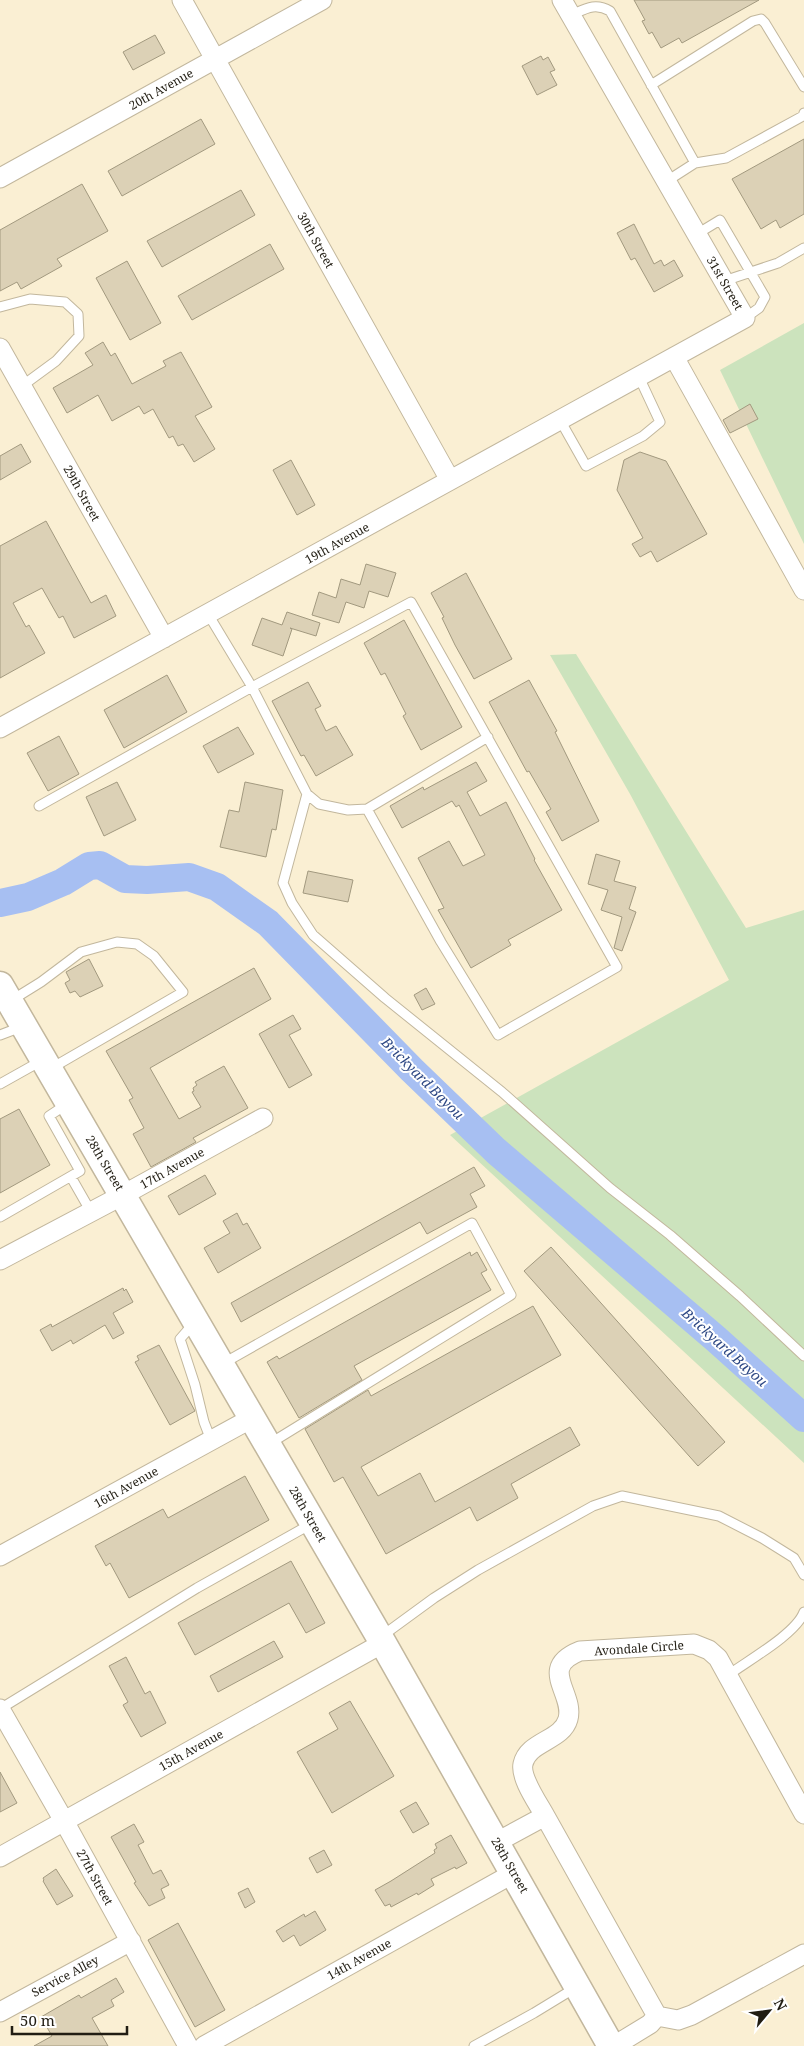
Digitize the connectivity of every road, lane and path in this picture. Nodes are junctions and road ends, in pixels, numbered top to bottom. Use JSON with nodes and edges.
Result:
{"nodes":[{"id":1,"x":182,"y":0,"type":"edge"},
{"id":2,"x":322,"y":0,"type":"edge"},
{"id":3,"x":567,"y":8,"type":"edge"},
{"id":4,"x":216,"y":60,"type":"junction"},
{"id":5,"x":652,"y":85,"type":"junction"},
{"id":6,"x":804,"y":87,"type":"edge"},
{"id":7,"x":804,"y":113,"type":"edge"},
{"id":8,"x":695,"y":163,"type":"junction"},
{"id":9,"x":0,"y":178,"type":"edge"},
{"id":10,"x":667,"y":181,"type":"junction"},
{"id":11,"x":697,"y":234,"type":"junction"},
{"id":12,"x":804,"y":248,"type":"edge"},
{"id":13,"x":752,"y":272,"type":"junction"},
{"id":14,"x":724,"y":281,"type":"junction"},
{"id":15,"x":0,"y":307,"type":"edge"},
{"id":16,"x":745,"y":318,"type":"junction"},
{"id":17,"x":0,"y":348,"type":"edge"},
{"id":18,"x":674,"y":357,"type":"junction"},
{"id":19,"x":639,"y":377,"type":"junction"},
{"id":20,"x":22,"y":386,"type":"junction"},
{"id":21,"x":560,"y":420,"type":"junction"},
{"id":22,"x":450,"y":480,"type":"junction"},
{"id":23,"x":804,"y":590,"type":"edge"},
{"id":24,"x":208,"y":614,"type":"junction"},
{"id":25,"x":164,"y":638,"type":"junction"},
{"id":26,"x":252,"y":687,"type":"junction"},
{"id":27,"x":0,"y":728,"type":"edge"},
{"id":28,"x":488,"y":737,"type":"junction"},
{"id":29,"x":307,"y":794,"type":"junction"},
{"id":30,"x":39,"y":806,"type":"dead end"},
{"id":31,"x":367,"y":809,"type":"junction"},
{"id":32,"x":5,"y":993,"type":"edge"},
{"id":33,"x":24,"y":1026,"type":"junction"},
{"id":34,"x":0,"y":1035,"type":"edge"},
{"id":35,"x":47,"y":1064,"type":"junction"},
{"id":36,"x":0,"y":1084,"type":"edge"},
{"id":37,"x":69,"y":1102,"type":"junction"},
{"id":38,"x":263,"y":1118,"type":"dead end"},
{"id":39,"x":72,"y":1177,"type":"junction"},
{"id":40,"x":123,"y":1195,"type":"junction"},
{"id":41,"x":91,"y":1212,"type":"junction"},
{"id":42,"x":0,"y":1218,"type":"edge"},
{"id":43,"x":0,"y":1260,"type":"edge"},
{"id":44,"x":196,"y":1321,"type":"junction"},
{"id":45,"x":804,"y":1356,"type":"edge"},
{"id":46,"x":221,"y":1364,"type":"junction"},
{"id":47,"x":252,"y":1418,"type":"junction"},
{"id":48,"x":211,"y":1440,"type":"junction"},
{"id":49,"x":268,"y":1445,"type":"junction"},
{"id":50,"x":313,"y":1523,"type":"junction"},
{"id":51,"x":0,"y":1556,"type":"edge"},
{"id":52,"x":804,"y":1575,"type":"edge"},
{"id":53,"x":804,"y":1612,"type":"edge"},
{"id":54,"x":381,"y":1640,"type":"junction"},
{"id":55,"x":727,"y":1676,"type":"junction"},
{"id":56,"x":0,"y":1709,"type":"edge"},
{"id":57,"x":804,"y":1814,"type":"edge"},
{"id":58,"x":545,"y":1816,"type":"junction"},
{"id":59,"x":64,"y":1821,"type":"junction"},
{"id":60,"x":497,"y":1842,"type":"junction"},
{"id":61,"x":0,"y":1858,"type":"edge"},
{"id":62,"x":514,"y":1873,"type":"junction"},
{"id":63,"x":131,"y":1941,"type":"junction"},
{"id":64,"x":804,"y":1954,"type":"edge"},
{"id":65,"x":577,"y":1986,"type":"junction"},
{"id":66,"x":0,"y":2012,"type":"edge"},
{"id":67,"x":657,"y":2016,"type":"junction"},
{"id":68,"x":188,"y":2046,"type":"edge"},
{"id":69,"x":204,"y":2046,"type":"edge"},
{"id":70,"x":474,"y":2046,"type":"edge"},
{"id":71,"x":613,"y":2046,"type":"edge"}],
"edges":[{"from":1,"to":4,"type":"street","name":"30th Street"},
{"from":2,"to":4,"type":"street","name":"20th Avenue"},
{"from":3,"to":5,"type":"lane"},
{"from":3,"to":10,"type":"street","name":"31st Street"},
{"from":4,"to":9,"type":"street","name":"20th Avenue"},
{"from":4,"to":22,"type":"street","name":"30th Street"},
{"from":5,"to":6,"type":"lane"},
{"from":5,"to":8,"type":"lane"},
{"from":7,"to":8,"type":"lane"},
{"from":8,"to":10,"type":"lane"},
{"from":10,"to":11,"type":"street","name":"31st Street"},
{"from":11,"to":13,"type":"lane"},
{"from":11,"to":14,"type":"street","name":"31st Street"},
{"from":12,"to":13,"type":"lane"},
{"from":13,"to":14,"type":"lane"},
{"from":13,"to":16,"type":"lane"},
{"from":14,"to":16,"type":"street","name":"31st Street"},
{"from":15,"to":20,"type":"lane"},
{"from":16,"to":18,"type":"street","name":"31st Street"},
{"from":17,"to":20,"type":"street","name":"29th Street"},
{"from":18,"to":19,"type":"street","name":"19th Avenue"},
{"from":18,"to":23,"type":"street"},
{"from":19,"to":21,"type":"street","name":"19th Avenue"},
{"from":19,"to":21,"type":"lane"},
{"from":20,"to":25,"type":"street","name":"29th Street"},
{"from":21,"to":22,"type":"street","name":"19th Avenue"},
{"from":22,"to":24,"type":"street","name":"19th Avenue"},
{"from":24,"to":25,"type":"street","name":"19th Avenue"},
{"from":24,"to":26,"type":"lane"},
{"from":25,"to":27,"type":"street","name":"19th Avenue"},
{"from":26,"to":28,"type":"lane"},
{"from":26,"to":29,"type":"lane"},
{"from":26,"to":30,"type":"lane"},
{"from":28,"to":31,"type":"lane"},
{"from":28,"to":31,"type":"lane"},
{"from":29,"to":31,"type":"lane"},
{"from":29,"to":45,"type":"lane"},
{"from":32,"to":33,"type":"main road","name":"28th Street"},
{"from":32,"to":35,"type":"lane"},
{"from":33,"to":34,"type":"lane"},
{"from":33,"to":35,"type":"main road","name":"28th Street"},
{"from":35,"to":36,"type":"lane"},
{"from":35,"to":37,"type":"main road","name":"28th Street"},
{"from":37,"to":39,"type":"lane"},
{"from":37,"to":40,"type":"main road","name":"28th Street"},
{"from":38,"to":40,"type":"street","name":"17th Avenue"},
{"from":39,"to":41,"type":"lane"},
{"from":39,"to":42,"type":"lane"},
{"from":40,"to":41,"type":"street","name":"17th Avenue"},
{"from":40,"to":44,"type":"main road","name":"28th Street"},
{"from":41,"to":43,"type":"street","name":"17th Avenue"},
{"from":44,"to":46,"type":"main road","name":"28th Street"},
{"from":44,"to":48,"type":"lane"},
{"from":46,"to":47,"type":"main road","name":"28th Street"},
{"from":46,"to":49,"type":"lane"},
{"from":47,"to":48,"type":"street","name":"16th Avenue"},
{"from":47,"to":49,"type":"main road","name":"28th Street"},
{"from":48,"to":51,"type":"street","name":"16th Avenue"},
{"from":49,"to":50,"type":"main road","name":"28th Street"},
{"from":50,"to":54,"type":"main road","name":"28th Street"},
{"from":50,"to":56,"type":"lane"},
{"from":52,"to":54,"type":"lane"},
{"from":53,"to":55,"type":"lane"},
{"from":54,"to":59,"type":"street","name":"15th Avenue"},
{"from":54,"to":60,"type":"main road","name":"28th Street"},
{"from":55,"to":57,"type":"street","name":"Avondale Circle"},
{"from":55,"to":58,"type":"street","name":"Avondale Circle"},
{"from":56,"to":59,"type":"street","name":"27th Street"},
{"from":58,"to":60,"type":"street"},
{"from":58,"to":67,"type":"street","name":"Avondale Circle"},
{"from":59,"to":61,"type":"street","name":"15th Avenue"},
{"from":59,"to":63,"type":"street","name":"27th Street"},
{"from":60,"to":62,"type":"main road","name":"28th Street"},
{"from":62,"to":65,"type":"main road","name":"28th Street"},
{"from":62,"to":69,"type":"street","name":"14th Avenue"},
{"from":63,"to":66,"type":"street","name":"Service Alley"},
{"from":63,"to":68,"type":"street","name":"27th Street"},
{"from":64,"to":67,"type":"street"},
{"from":65,"to":70,"type":"lane"},
{"from":65,"to":71,"type":"main road","name":"28th Street"},
{"from":67,"to":71,"type":"street"}]}
